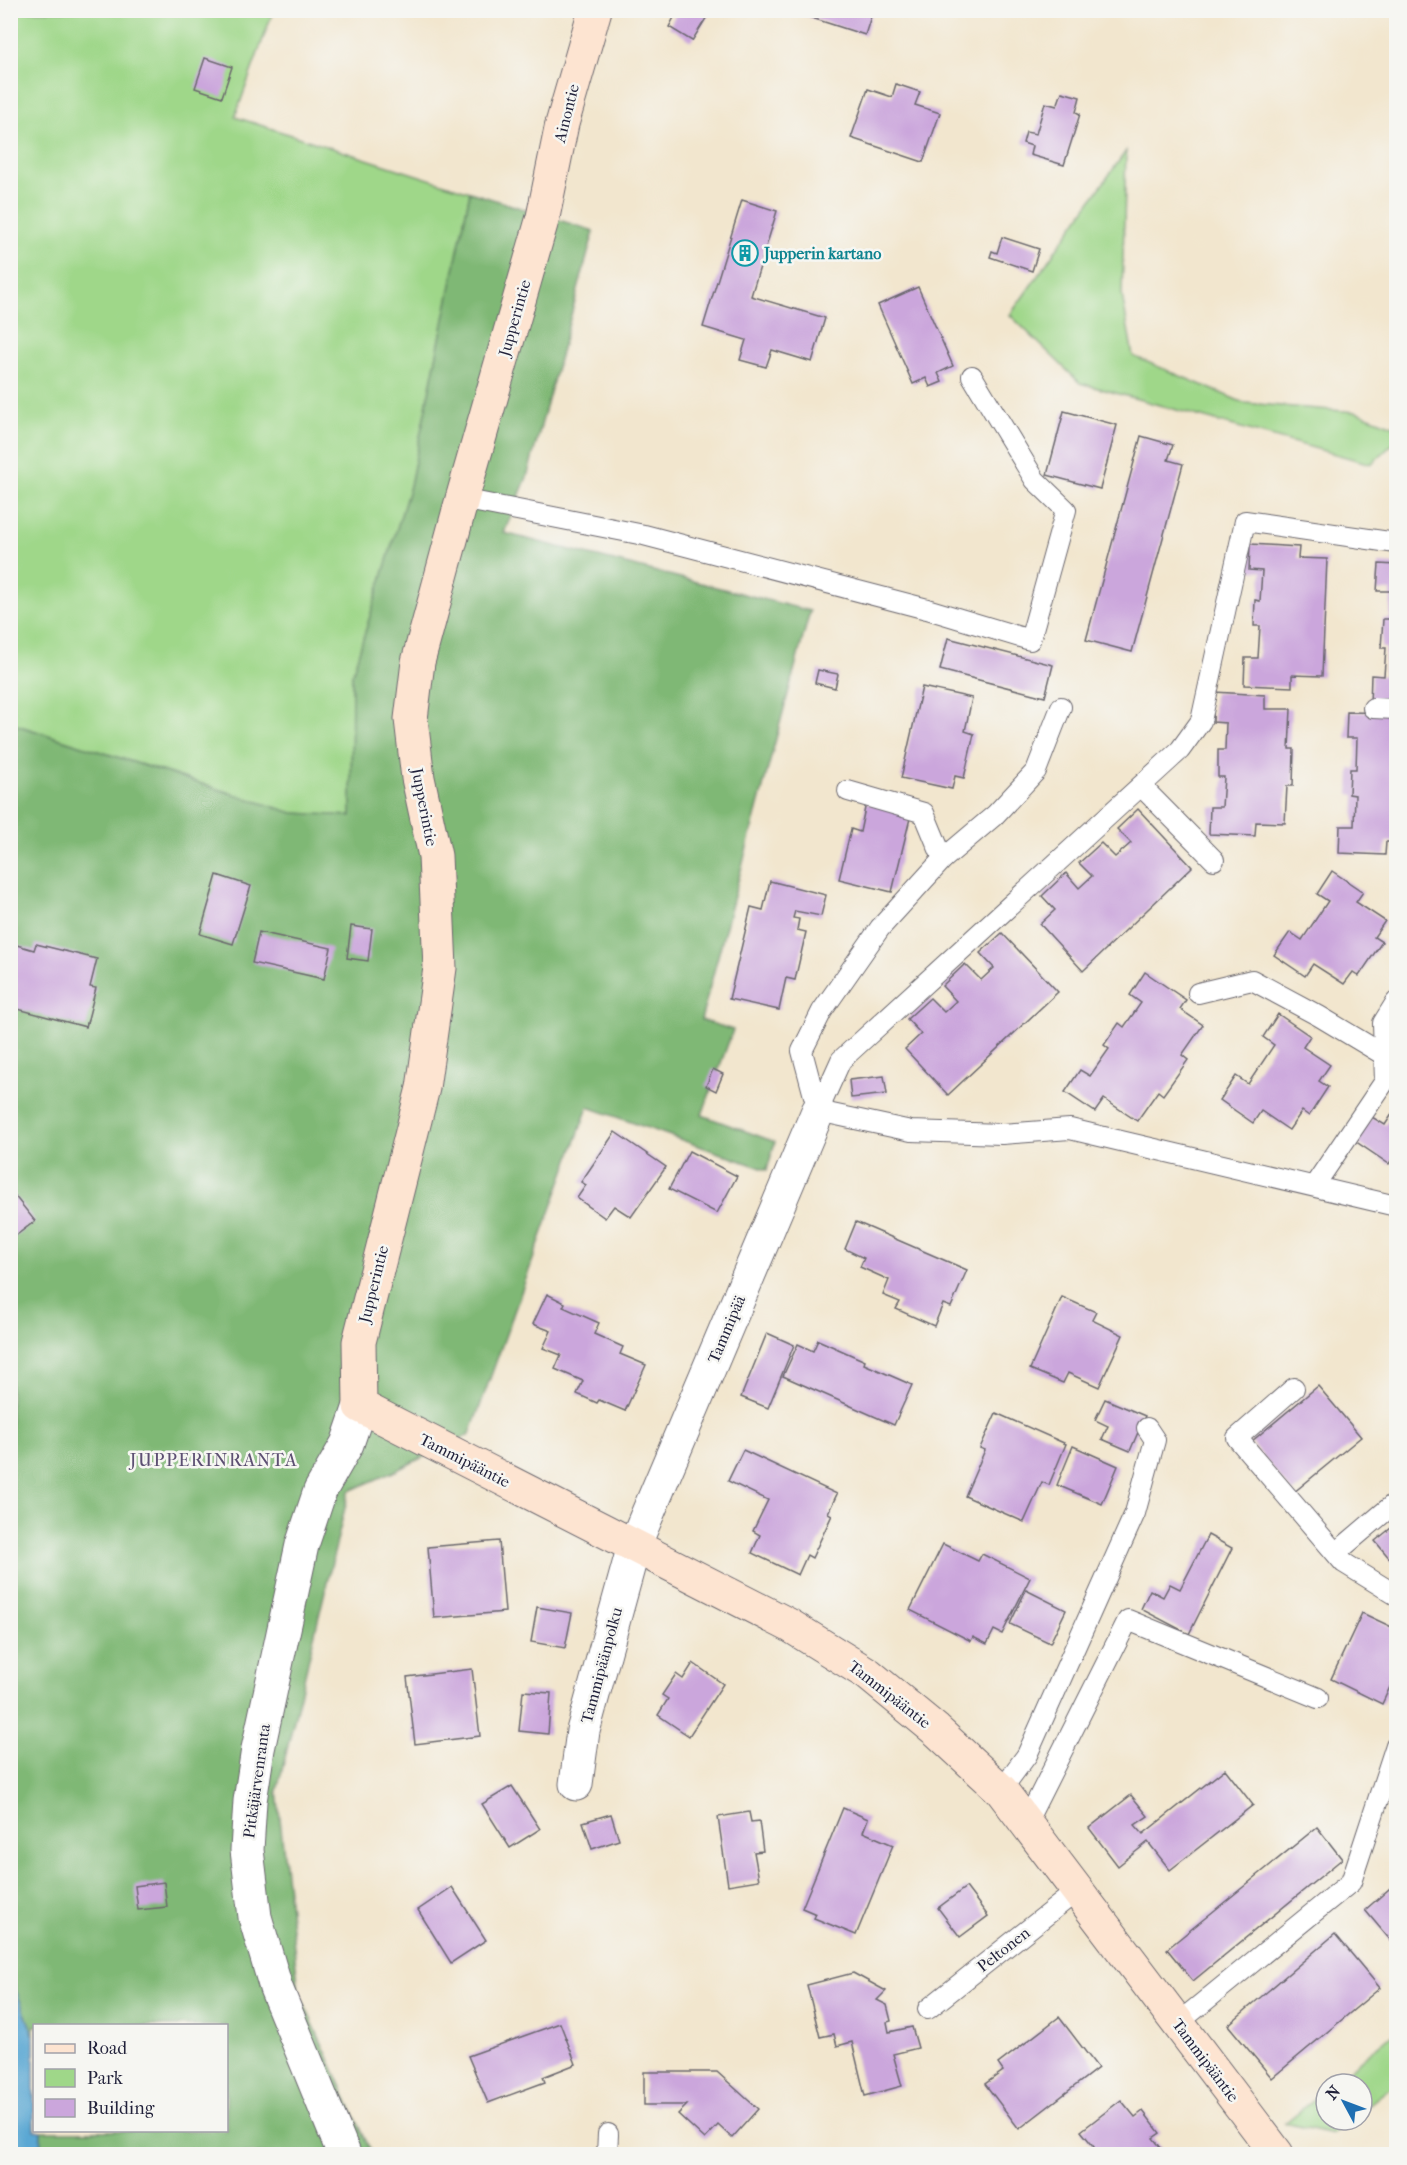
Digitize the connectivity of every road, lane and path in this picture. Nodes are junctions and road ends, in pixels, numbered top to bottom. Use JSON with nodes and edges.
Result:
{"nodes":[{"id":1,"x":595,"y":10,"type":"edge"},
{"id":2,"x":543,"y":217,"type":"joint"},
{"id":3,"x":972,"y":376,"type":"dead end"},
{"id":4,"x":462,"y":499,"type":"junction"},
{"id":5,"x":1396,"y":543,"type":"edge"},
{"id":6,"x":1061,"y":706,"type":"dead end"},
{"id":7,"x":1373,"y":708,"type":"dead end"},
{"id":8,"x":1396,"y":709,"type":"edge"},
{"id":9,"x":1141,"y":786,"type":"junction"},
{"id":10,"x":848,"y":791,"type":"dead end"},
{"id":11,"x":943,"y":859,"type":"junction"},
{"id":12,"x":1214,"y":860,"type":"dead end"},
{"id":13,"x":1198,"y":993,"type":"dead end"},
{"id":14,"x":1396,"y":1002,"type":"edge"},
{"id":15,"x":1384,"y":1055,"type":"junction"},
{"id":16,"x":818,"y":1111,"type":"junction"},
{"id":17,"x":1314,"y":1186,"type":"junction"},
{"id":18,"x":1396,"y":1206,"type":"edge"},
{"id":19,"x":1294,"y":1388,"type":"dead end"},
{"id":20,"x":360,"y":1406,"type":"junction"},
{"id":21,"x":1147,"y":1428,"type":"dead end"},
{"id":22,"x":1396,"y":1502,"type":"edge"},
{"id":23,"x":634,"y":1546,"type":"junction"},
{"id":24,"x":1336,"y":1552,"type":"junction"},
{"id":25,"x":1396,"y":1595,"type":"edge"},
{"id":26,"x":1318,"y":1698,"type":"dead end"},
{"id":27,"x":1396,"y":1745,"type":"edge"},
{"id":28,"x":576,"y":1784,"type":"dead end"},
{"id":29,"x":1001,"y":1790,"type":"junction"},
{"id":30,"x":1026,"y":1823,"type":"junction"},
{"id":31,"x":1078,"y":1890,"type":"junction"},
{"id":32,"x":928,"y":2009,"type":"dead end"},
{"id":33,"x":1178,"y":2023,"type":"junction"},
{"id":34,"x":608,"y":2134,"type":"dead end"},
{"id":35,"x":344,"y":2154,"type":"edge"},
{"id":36,"x":607,"y":2154,"type":"edge"},
{"id":37,"x":1277,"y":2154,"type":"edge"}],
"edges":[{"from":1,"to":2,"type":"street","name":"Ainontie"},
{"from":2,"to":4,"type":"street","name":"Jupperintie"},
{"from":3,"to":4,"type":"lane"},
{"from":4,"to":20,"type":"street","name":"Jupperintie"},
{"from":5,"to":9,"type":"lane"},
{"from":6,"to":11,"type":"lane"},
{"from":7,"to":8,"type":"lane"},
{"from":9,"to":12,"type":"lane"},
{"from":9,"to":16,"type":"lane"},
{"from":10,"to":11,"type":"lane"},
{"from":11,"to":16,"type":"lane"},
{"from":13,"to":15,"type":"lane"},
{"from":14,"to":15,"type":"lane"},
{"from":15,"to":17,"type":"lane"},
{"from":16,"to":17,"type":"lane"},
{"from":16,"to":23,"type":"street","name":"Tammipää"},
{"from":17,"to":18,"type":"lane"},
{"from":19,"to":24,"type":"lane"},
{"from":20,"to":23,"type":"street","name":"Tammipääntie"},
{"from":20,"to":35,"type":"street","name":"Pitkäjärvenranta"},
{"from":21,"to":29,"type":"lane"},
{"from":22,"to":24,"type":"lane"},
{"from":23,"to":28,"type":"street","name":"Tammipäänpolku"},
{"from":23,"to":29,"type":"street","name":"Tammipääntie"},
{"from":24,"to":25,"type":"lane"},
{"from":26,"to":30,"type":"lane"},
{"from":27,"to":33,"type":"lane"},
{"from":29,"to":30,"type":"street","name":"Tammipääntie"},
{"from":30,"to":31,"type":"street","name":"Tammipääntie"},
{"from":31,"to":32,"type":"lane","name":"Peltonen"},
{"from":31,"to":33,"type":"street","name":"Tammipääntie"},
{"from":33,"to":37,"type":"street","name":"Tammipääntie"},
{"from":34,"to":36,"type":"lane"}]}
